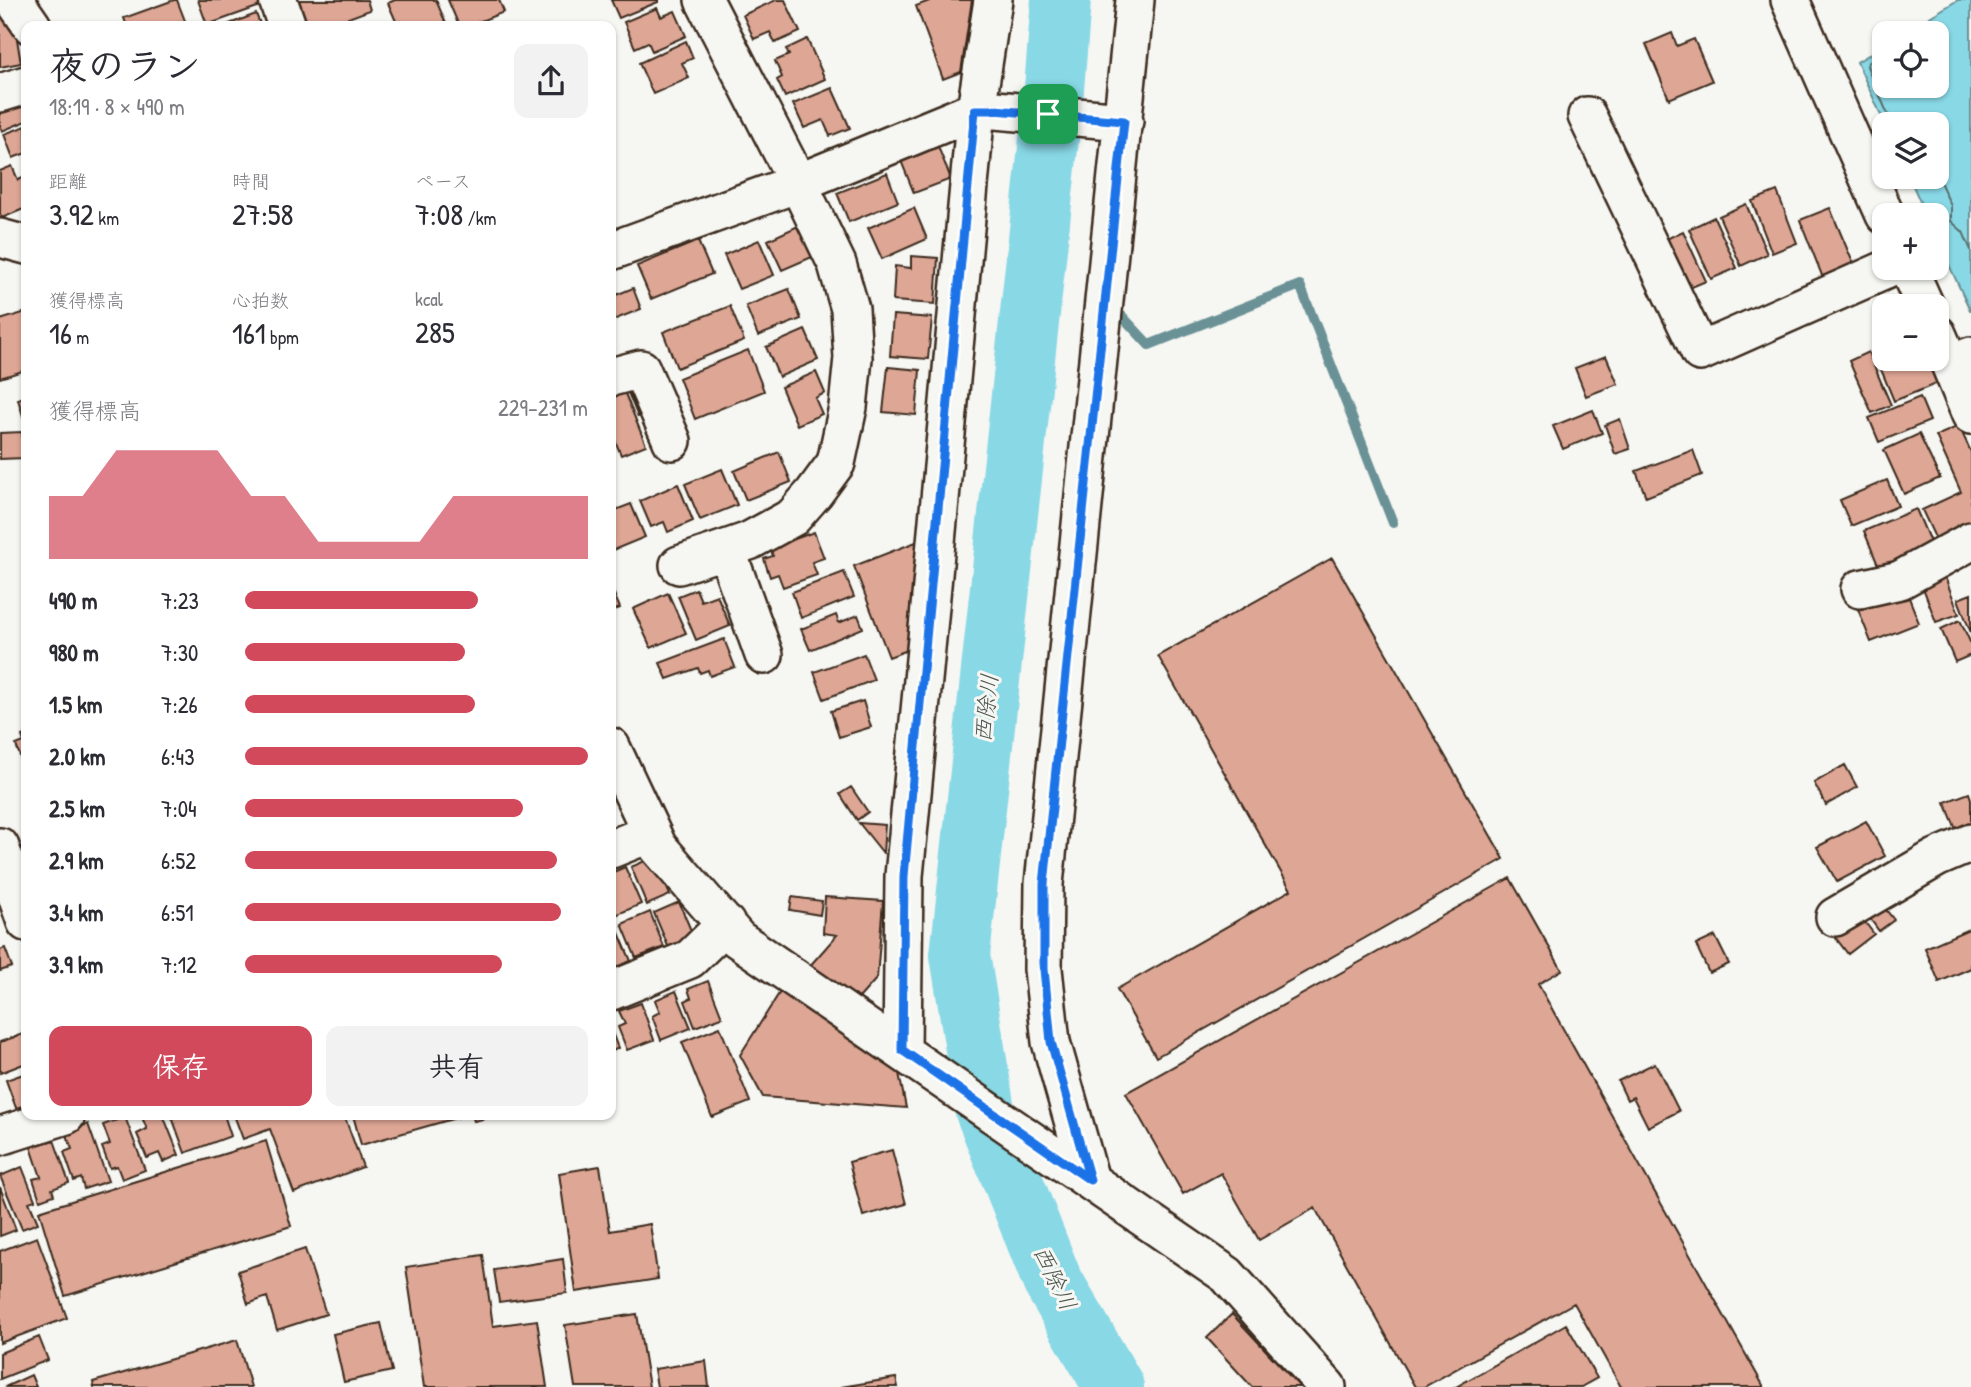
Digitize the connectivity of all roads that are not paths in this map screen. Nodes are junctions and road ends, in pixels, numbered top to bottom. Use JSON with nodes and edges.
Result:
{"nodes":[{"id":1,"x":13,"y":0,"type":"edge"},
{"id":2,"x":278,"y":0,"type":"edge"},
{"id":3,"x":704,"y":0,"type":"edge"},
{"id":4,"x":993,"y":0,"type":"edge"},
{"id":5,"x":1135,"y":0,"type":"edge"},
{"id":6,"x":1790,"y":0,"type":"edge"},
{"id":7,"x":28,"y":21,"type":"edge"},
{"id":8,"x":285,"y":21,"type":"edge"},
{"id":9,"x":21,"y":87,"type":"edge"},
{"id":10,"x":0,"y":93,"type":"edge"},
{"id":11,"x":985,"y":110,"type":"junction"},
{"id":12,"x":1587,"y":116,"type":"dead end"},
{"id":13,"x":1112,"y":120,"type":"junction"},
{"id":14,"x":798,"y":183,"type":"junction"},
{"id":15,"x":1880,"y":203,"type":"edge"},
{"id":16,"x":0,"y":238,"type":"edge"},
{"id":17,"x":21,"y":244,"type":"edge"},
{"id":18,"x":616,"y":249,"type":"edge"},
{"id":19,"x":1872,"y":276,"type":"edge"},
{"id":20,"x":1953,"y":351,"type":"edge"},
{"id":21,"x":616,"y":376,"type":"edge"},
{"id":22,"x":1971,"y":415,"type":"edge"},
{"id":23,"x":672,"y":441,"type":"dead end"},
{"id":24,"x":1971,"y":541,"type":"edge"},
{"id":25,"x":726,"y":549,"type":"junction"},
{"id":26,"x":679,"y":565,"type":"dead end"},
{"id":27,"x":1860,"y":589,"type":"dead end"},
{"id":28,"x":764,"y":655,"type":"dead end"},
{"id":29,"x":616,"y":766,"type":"edge"},
{"id":30,"x":621,"y":785,"type":"edge"},
{"id":31,"x":21,"y":833,"type":"edge"},
{"id":32,"x":651,"y":833,"type":"junction"},
{"id":33,"x":1971,"y":843,"type":"edge"},
{"id":34,"x":0,"y":847,"type":"edge"},
{"id":35,"x":616,"y":847,"type":"edge"},
{"id":36,"x":21,"y":908,"type":"edge"},
{"id":37,"x":1835,"y":917,"type":"dead end"},
{"id":38,"x":726,"y":924,"type":"junction"},
{"id":39,"x":616,"y":989,"type":"edge"},
{"id":40,"x":908,"y":1054,"type":"junction"},
{"id":41,"x":50,"y":1120,"type":"edge"},
{"id":42,"x":0,"y":1136,"type":"edge"},
{"id":43,"x":1076,"y":1171,"type":"junction"},
{"id":44,"x":1327,"y":1387,"type":"edge"}],
"edges":[{"from":1,"to":7,"type":"street"},
{"from":2,"to":8,"type":"street"},
{"from":3,"to":14,"type":"street"},
{"from":4,"to":11,"type":"street"},
{"from":5,"to":13,"type":"street"},
{"from":6,"to":15,"type":"street"},
{"from":9,"to":10,"type":"street"},
{"from":11,"to":13,"type":"street"},
{"from":11,"to":14,"type":"street"},
{"from":11,"to":40,"type":"street"},
{"from":12,"to":19,"type":"street"},
{"from":13,"to":43,"type":"street"},
{"from":14,"to":18,"type":"street"},
{"from":14,"to":25,"type":"street"},
{"from":16,"to":17,"type":"street"},
{"from":20,"to":22,"type":"street"},
{"from":21,"to":23,"type":"street"},
{"from":24,"to":27,"type":"street"},
{"from":25,"to":26,"type":"street"},
{"from":25,"to":28,"type":"street"},
{"from":29,"to":30,"type":"street"},
{"from":30,"to":32,"type":"street"},
{"from":31,"to":34,"type":"street"},
{"from":32,"to":35,"type":"street"},
{"from":32,"to":38,"type":"street"},
{"from":33,"to":37,"type":"street"},
{"from":34,"to":36,"type":"street"},
{"from":38,"to":39,"type":"street"},
{"from":38,"to":40,"type":"street"},
{"from":40,"to":43,"type":"street"},
{"from":41,"to":42,"type":"street"},
{"from":43,"to":44,"type":"street"}]}
